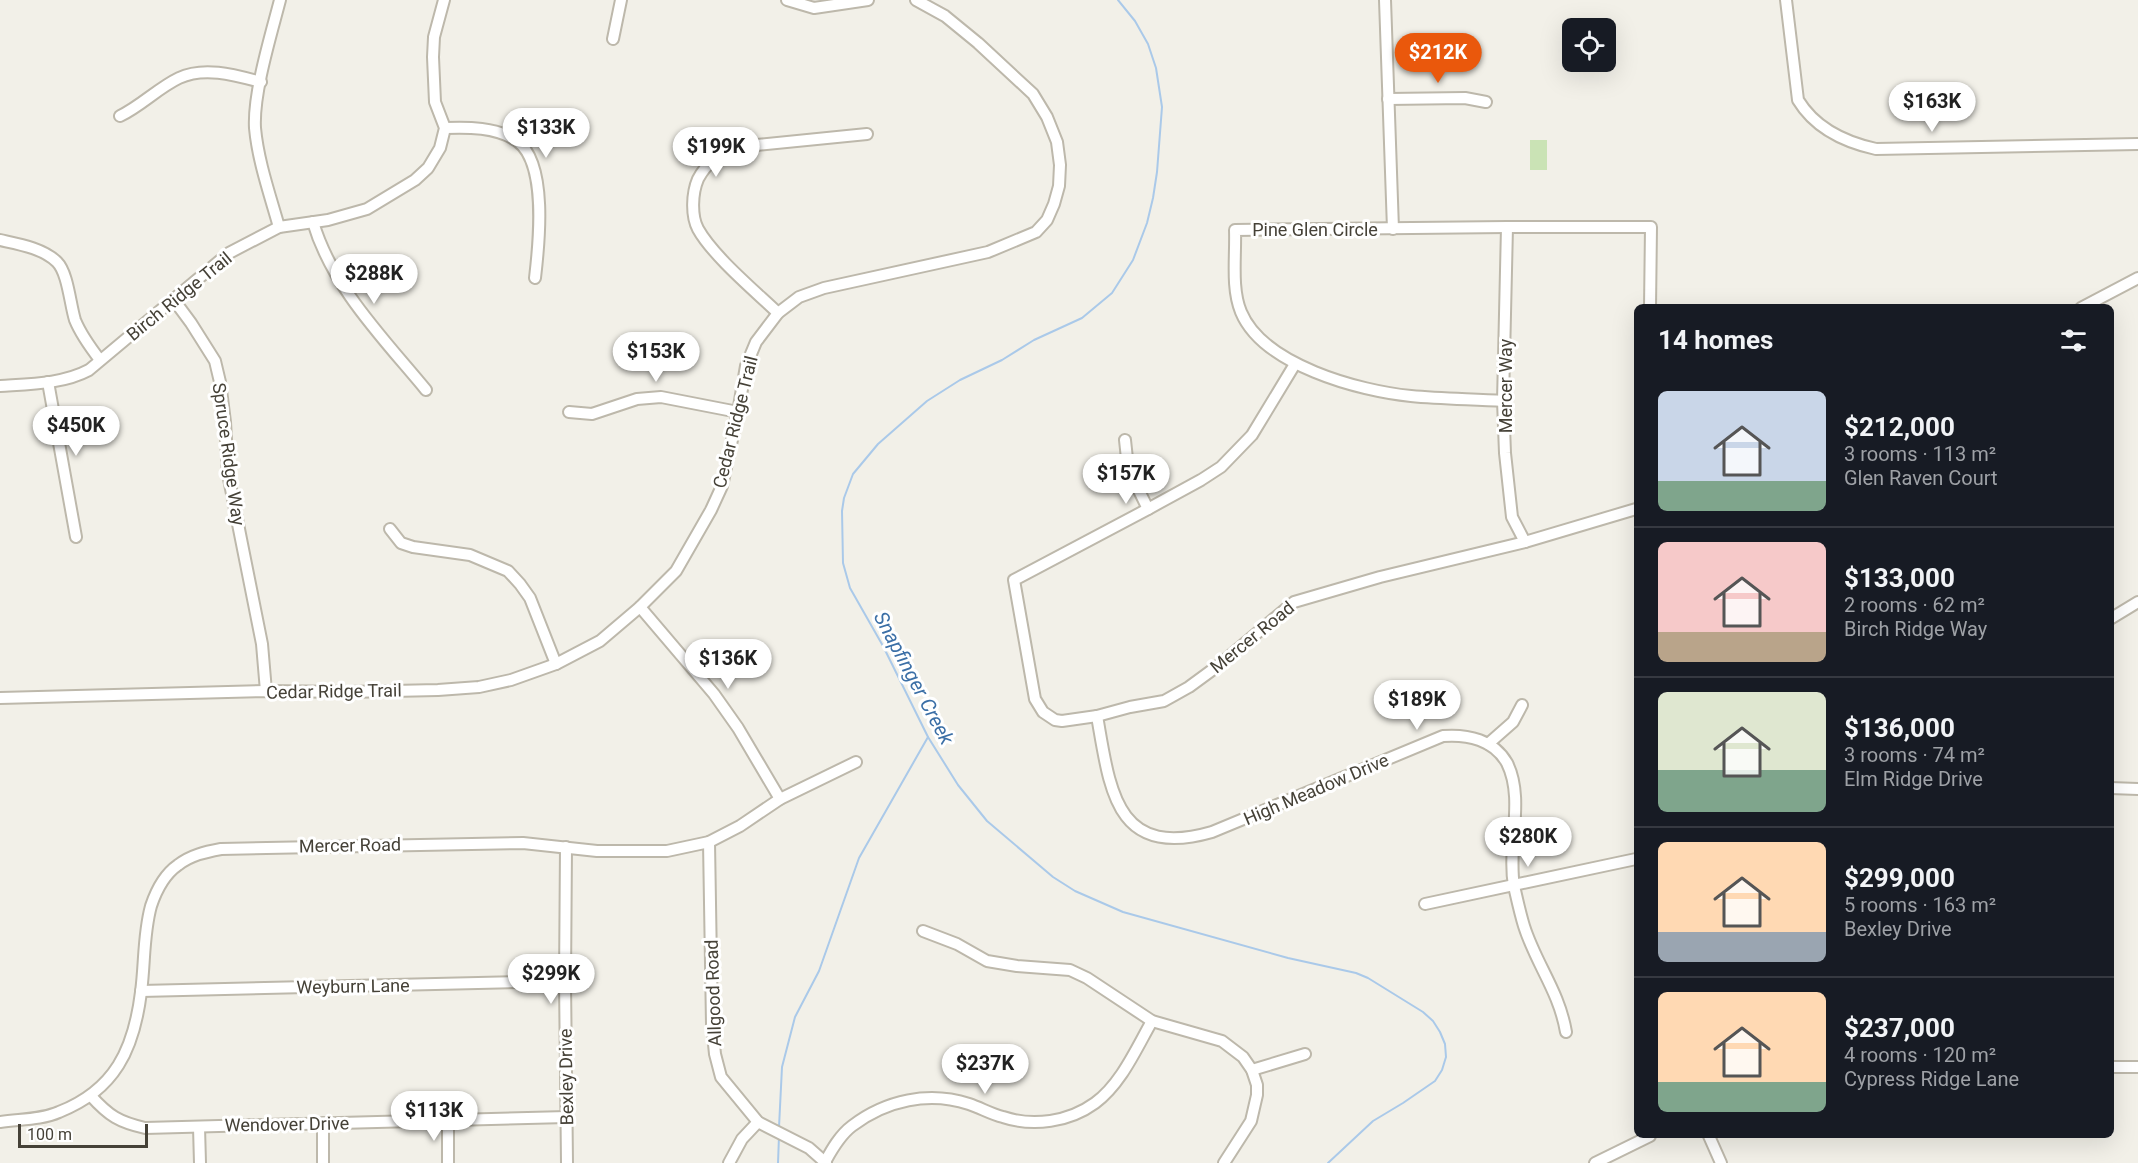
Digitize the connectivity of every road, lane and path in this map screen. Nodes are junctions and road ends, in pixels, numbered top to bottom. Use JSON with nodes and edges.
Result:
{"nodes":[{"id":1,"x":280,"y":0,"type":"edge"},
{"id":2,"x":444,"y":0,"type":"edge"},
{"id":3,"x":621,"y":0,"type":"edge"},
{"id":4,"x":787,"y":0,"type":"edge"},
{"id":5,"x":868,"y":0,"type":"edge"},
{"id":6,"x":916,"y":0,"type":"edge"},
{"id":7,"x":1385,"y":0,"type":"edge"},
{"id":8,"x":1786,"y":0,"type":"edge"},
{"id":9,"x":613,"y":39,"type":"dead end"},
{"id":10,"x":261,"y":81,"type":"junction"},
{"id":11,"x":1388,"y":99,"type":"junction"},
{"id":12,"x":1486,"y":102,"type":"dead end"},
{"id":13,"x":120,"y":116,"type":"dead end"},
{"id":14,"x":444,"y":128,"type":"junction"},
{"id":15,"x":867,"y":134,"type":"dead end"},
{"id":16,"x":2138,"y":144,"type":"edge"},
{"id":17,"x":313,"y":222,"type":"junction"},
{"id":18,"x":279,"y":227,"type":"junction"},
{"id":19,"x":1507,"y":227,"type":"junction"},
{"id":20,"x":1393,"y":229,"type":"junction"},
{"id":21,"x":0,"y":240,"type":"edge"},
{"id":22,"x":535,"y":278,"type":"dead end"},
{"id":23,"x":2138,"y":278,"type":"edge"},
{"id":24,"x":174,"y":300,"type":"junction"},
{"id":25,"x":1650,"y":304,"type":"edge"},
{"id":26,"x":2089,"y":304,"type":"edge"},
{"id":27,"x":778,"y":313,"type":"junction"},
{"id":28,"x":100,"y":360,"type":"junction"},
{"id":29,"x":1295,"y":364,"type":"junction"},
{"id":30,"x":48,"y":382,"type":"junction"},
{"id":31,"x":0,"y":386,"type":"edge"},
{"id":32,"x":426,"y":390,"type":"dead end"},
{"id":33,"x":1503,"y":401,"type":"junction"},
{"id":34,"x":569,"y":412,"type":"dead end"},
{"id":35,"x":738,"y":412,"type":"junction"},
{"id":36,"x":1125,"y":440,"type":"dead end"},
{"id":37,"x":1149,"y":509,"type":"junction"},
{"id":38,"x":1634,"y":510,"type":"edge"},
{"id":39,"x":390,"y":529,"type":"dead end"},
{"id":40,"x":76,"y":537,"type":"dead end"},
{"id":41,"x":1525,"y":542,"type":"junction"},
{"id":42,"x":2138,"y":602,"type":"edge"},
{"id":43,"x":640,"y":607,"type":"junction"},
{"id":44,"x":2114,"y":617,"type":"edge"},
{"id":45,"x":556,"y":664,"type":"junction"},
{"id":46,"x":266,"y":691,"type":"junction"},
{"id":47,"x":0,"y":698,"type":"edge"},
{"id":48,"x":1522,"y":705,"type":"dead end"},
{"id":49,"x":1097,"y":716,"type":"junction"},
{"id":50,"x":1488,"y":744,"type":"junction"},
{"id":51,"x":856,"y":762,"type":"dead end"},
{"id":52,"x":2114,"y":788,"type":"edge"},
{"id":53,"x":2138,"y":789,"type":"edge"},
{"id":54,"x":780,"y":799,"type":"junction"},
{"id":55,"x":709,"y":842,"type":"junction"},
{"id":56,"x":566,"y":848,"type":"junction"},
{"id":57,"x":1634,"y":859,"type":"edge"},
{"id":58,"x":1514,"y":885,"type":"junction"},
{"id":59,"x":1425,"y":904,"type":"dead end"},
{"id":60,"x":923,"y":931,"type":"dead end"},
{"id":61,"x":565,"y":981,"type":"junction"},
{"id":62,"x":141,"y":991,"type":"junction"},
{"id":63,"x":1152,"y":1021,"type":"junction"},
{"id":64,"x":1566,"y":1032,"type":"dead end"},
{"id":65,"x":1305,"y":1054,"type":"dead end"},
{"id":66,"x":2114,"y":1067,"type":"edge"},
{"id":67,"x":2138,"y":1067,"type":"edge"},
{"id":68,"x":1252,"y":1070,"type":"junction"},
{"id":69,"x":91,"y":1096,"type":"junction"},
{"id":70,"x":567,"y":1117,"type":"junction"},
{"id":71,"x":448,"y":1120,"type":"junction"},
{"id":72,"x":0,"y":1122,"type":"edge"},
{"id":73,"x":758,"y":1122,"type":"junction"},
{"id":74,"x":323,"y":1123,"type":"junction"},
{"id":75,"x":199,"y":1126,"type":"junction"},
{"id":76,"x":1646,"y":1138,"type":"edge"},
{"id":77,"x":1710,"y":1138,"type":"edge"},
{"id":78,"x":825,"y":1162,"type":"edge"},
{"id":79,"x":200,"y":1163,"type":"edge"},
{"id":80,"x":323,"y":1163,"type":"edge"},
{"id":81,"x":448,"y":1163,"type":"edge"},
{"id":82,"x":567,"y":1163,"type":"edge"},
{"id":83,"x":729,"y":1163,"type":"edge"},
{"id":84,"x":1224,"y":1163,"type":"edge"},
{"id":85,"x":1595,"y":1163,"type":"edge"},
{"id":86,"x":1721,"y":1163,"type":"edge"}],
"edges":[{"from":1,"to":10,"type":"street"},
{"from":2,"to":14,"type":"street"},
{"from":3,"to":9,"type":"street"},
{"from":4,"to":5,"type":"street"},
{"from":6,"to":27,"type":"street","name":"Cedar Ridge Trail"},
{"from":7,"to":11,"type":"street"},
{"from":8,"to":16,"type":"street"},
{"from":10,"to":13,"type":"street"},
{"from":10,"to":18,"type":"street"},
{"from":11,"to":12,"type":"street"},
{"from":11,"to":20,"type":"street"},
{"from":14,"to":17,"type":"street","name":"Birch Ridge Trail"},
{"from":14,"to":22,"type":"street"},
{"from":15,"to":27,"type":"street"},
{"from":17,"to":18,"type":"street","name":"Birch Ridge Trail"},
{"from":17,"to":32,"type":"street"},
{"from":18,"to":24,"type":"street","name":"Birch Ridge Trail"},
{"from":19,"to":20,"type":"street","name":"Pine Glen Circle"},
{"from":19,"to":25,"type":"street","name":"Pine Glen Circle"},
{"from":19,"to":33,"type":"street","name":"Mercer Way"},
{"from":20,"to":29,"type":"street","name":"Pine Glen Circle"},
{"from":21,"to":28,"type":"street"},
{"from":23,"to":26,"type":"street"},
{"from":24,"to":28,"type":"street","name":"Birch Ridge Trail"},
{"from":24,"to":46,"type":"street","name":"Spruce Ridge Way"},
{"from":27,"to":35,"type":"street","name":"Cedar Ridge Trail"},
{"from":28,"to":30,"type":"street","name":"Birch Ridge Trail"},
{"from":29,"to":33,"type":"street","name":"Pine Glen Circle"},
{"from":29,"to":37,"type":"street"},
{"from":30,"to":31,"type":"street","name":"Birch Ridge Trail"},
{"from":30,"to":40,"type":"street"},
{"from":33,"to":41,"type":"street","name":"Mercer Way"},
{"from":34,"to":35,"type":"street"},
{"from":35,"to":43,"type":"street","name":"Cedar Ridge Trail"},
{"from":36,"to":37,"type":"street"},
{"from":37,"to":49,"type":"street","name":"Mercer Road"},
{"from":38,"to":41,"type":"street","name":"Mercer Road"},
{"from":39,"to":45,"type":"street"},
{"from":41,"to":49,"type":"street","name":"Mercer Road"},
{"from":42,"to":44,"type":"street"},
{"from":43,"to":45,"type":"street","name":"Cedar Ridge Trail"},
{"from":43,"to":54,"type":"street"},
{"from":45,"to":46,"type":"street","name":"Cedar Ridge Trail"},
{"from":46,"to":47,"type":"street","name":"Cedar Ridge Trail"},
{"from":48,"to":50,"type":"street"},
{"from":49,"to":50,"type":"street","name":"High Meadow Drive"},
{"from":50,"to":58,"type":"street"},
{"from":51,"to":54,"type":"street","name":"Mercer Road"},
{"from":52,"to":53,"type":"street"},
{"from":54,"to":55,"type":"street","name":"Mercer Road"},
{"from":55,"to":56,"type":"street","name":"Mercer Road"},
{"from":55,"to":73,"type":"street","name":"Allgood Road"},
{"from":56,"to":61,"type":"street","name":"Bexley Drive"},
{"from":56,"to":62,"type":"street","name":"Mercer Road"},
{"from":57,"to":58,"type":"street"},
{"from":58,"to":59,"type":"street"},
{"from":58,"to":64,"type":"street"},
{"from":60,"to":63,"type":"street"},
{"from":61,"to":62,"type":"street","name":"Weyburn Lane"},
{"from":61,"to":70,"type":"street","name":"Bexley Drive"},
{"from":62,"to":69,"type":"street","name":"Mercer Road"},
{"from":63,"to":68,"type":"street"},
{"from":63,"to":78,"type":"street"},
{"from":65,"to":68,"type":"street"},
{"from":66,"to":67,"type":"street"},
{"from":68,"to":84,"type":"street"},
{"from":69,"to":72,"type":"street","name":"Mercer Road"},
{"from":69,"to":75,"type":"street","name":"Wendover Drive"},
{"from":70,"to":71,"type":"street","name":"Wendover Drive"},
{"from":70,"to":82,"type":"street","name":"Bexley Drive"},
{"from":71,"to":74,"type":"street","name":"Wendover Drive"},
{"from":71,"to":81,"type":"street"},
{"from":73,"to":78,"type":"street","name":"Allgood Road"},
{"from":73,"to":83,"type":"street"},
{"from":74,"to":75,"type":"street","name":"Wendover Drive"},
{"from":74,"to":80,"type":"street"},
{"from":75,"to":79,"type":"street"},
{"from":76,"to":85,"type":"street"},
{"from":77,"to":86,"type":"street"}]}
